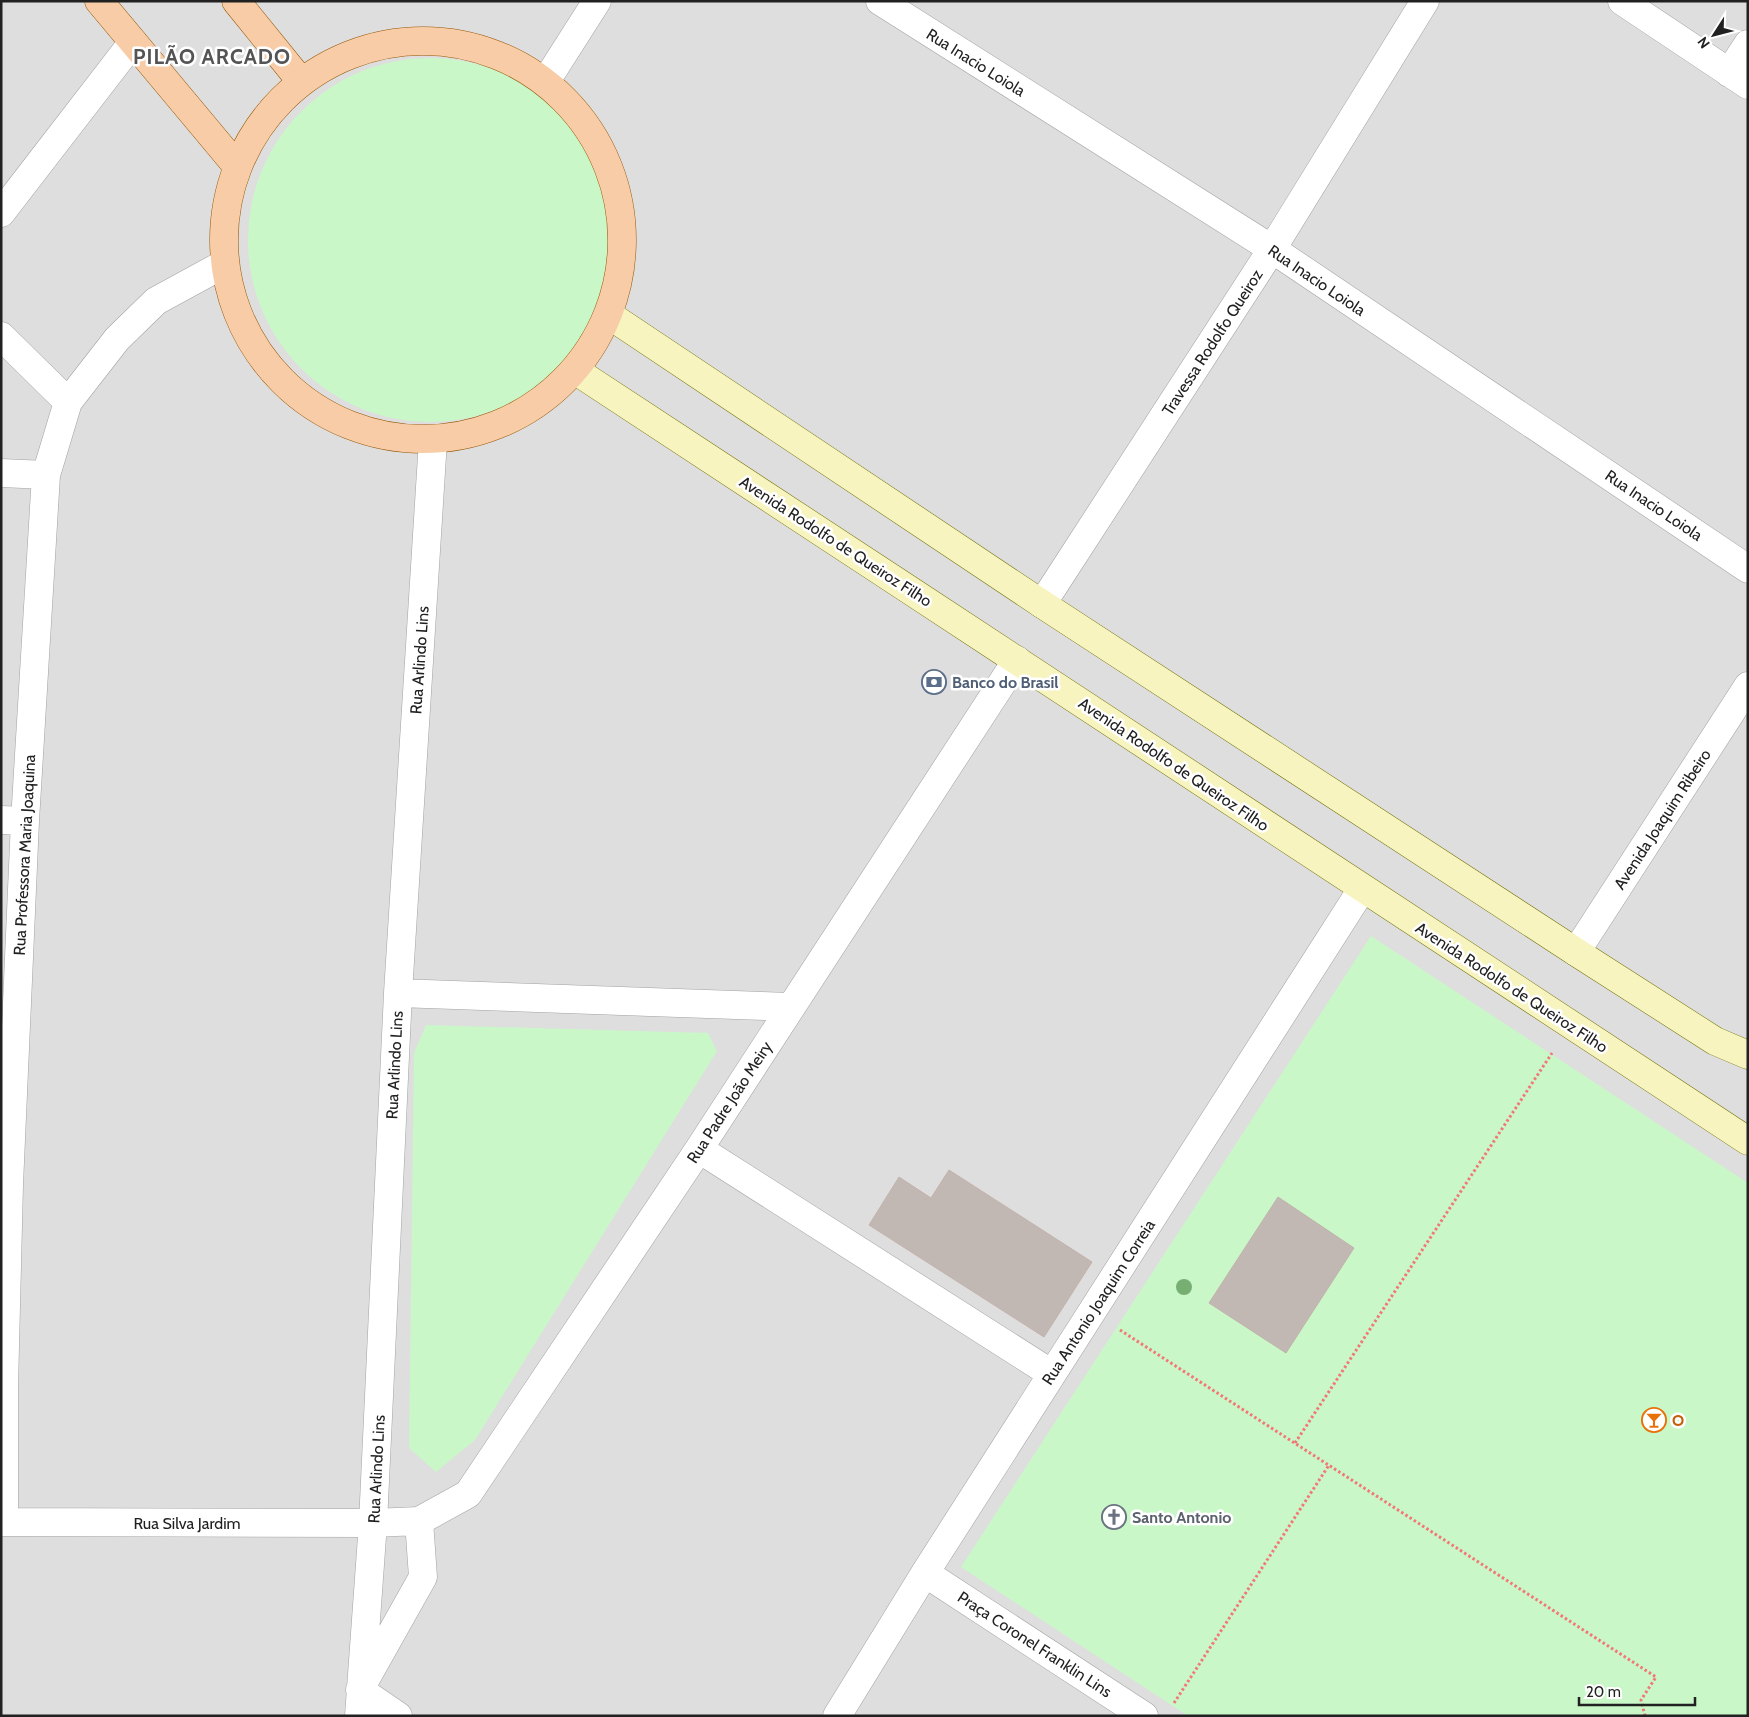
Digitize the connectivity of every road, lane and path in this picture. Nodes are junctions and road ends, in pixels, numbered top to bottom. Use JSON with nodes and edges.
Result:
{"nodes":[{"id":1,"x":99,"y":1,"type":"edge"},
{"id":2,"x":236,"y":1,"type":"edge"},
{"id":3,"x":597,"y":1,"type":"edge"},
{"id":4,"x":880,"y":1,"type":"edge"},
{"id":5,"x":1425,"y":1,"type":"edge"},
{"id":6,"x":1622,"y":1,"type":"edge"},
{"id":7,"x":133,"y":42,"type":"junction"},
{"id":8,"x":1748,"y":44,"type":"edge"},
{"id":9,"x":1739,"y":79,"type":"edge"},
{"id":10,"x":300,"y":80,"type":"junction"},
{"id":11,"x":546,"y":81,"type":"junction"},
{"id":12,"x":236,"y":165,"type":"junction"},
{"id":13,"x":1,"y":213,"type":"edge"},
{"id":14,"x":1272,"y":249,"type":"junction"},
{"id":15,"x":224,"y":264,"type":"junction"},
{"id":16,"x":609,"y":315,"type":"junction"},
{"id":17,"x":1,"y":336,"type":"edge"},
{"id":18,"x":576,"y":371,"type":"junction"},
{"id":19,"x":68,"y":402,"type":"junction"},
{"id":20,"x":433,"y":440,"type":"junction"},
{"id":21,"x":1,"y":473,"type":"edge"},
{"id":22,"x":46,"y":475,"type":"junction"},
{"id":23,"x":1748,"y":569,"type":"edge"},
{"id":24,"x":1042,"y":604,"type":"junction"},
{"id":25,"x":1016,"y":660,"type":"junction"},
{"id":26,"x":1748,"y":686,"type":"edge"},
{"id":27,"x":13,"y":820,"type":"edge"},
{"id":28,"x":1362,"y":889,"type":"junction"},
{"id":29,"x":1576,"y":952,"type":"junction"},
{"id":30,"x":398,"y":992,"type":"junction"},
{"id":31,"x":790,"y":1007,"type":"junction"},
{"id":32,"x":1571,"y":1025,"type":"junction"},
{"id":33,"x":1748,"y":1055,"type":"edge"},
{"id":34,"x":1748,"y":1141,"type":"edge"},
{"id":35,"x":699,"y":1149,"type":"junction"},
{"id":36,"x":5,"y":1185,"type":"edge"},
{"id":37,"x":1092,"y":1311,"type":"junction"},
{"id":38,"x":1052,"y":1374,"type":"junction"},
{"id":39,"x":1295,"y":1443,"type":"junction"},
{"id":40,"x":1329,"y":1465,"type":"junction"},
{"id":41,"x":419,"y":1521,"type":"junction"},
{"id":42,"x":3,"y":1522,"type":"edge"},
{"id":43,"x":373,"y":1523,"type":"junction"},
{"id":44,"x":925,"y":1573,"type":"junction"},
{"id":45,"x":359,"y":1703,"type":"edge"},
{"id":46,"x":1171,"y":1707,"type":"dead end"},
{"id":47,"x":398,"y":1716,"type":"edge"},
{"id":48,"x":837,"y":1716,"type":"edge"},
{"id":49,"x":1144,"y":1716,"type":"edge"},
{"id":50,"x":1645,"y":1716,"type":"edge"}],
"edges":[{"from":1,"to":7,"type":"main road"},
{"from":2,"to":10,"type":"main road"},
{"from":3,"to":11,"type":"street"},
{"from":4,"to":14,"type":"street","name":"Rua Inacio Loiola"},
{"from":5,"to":14,"type":"street","name":"Travessa Rodolfo Queiroz"},
{"from":6,"to":9,"type":"street"},
{"from":7,"to":12,"type":"main road"},
{"from":7,"to":13,"type":"street"},
{"from":8,"to":9,"type":"street"},
{"from":10,"to":11,"type":"main road"},
{"from":10,"to":12,"type":"main road"},
{"from":11,"to":16,"type":"main road"},
{"from":12,"to":15,"type":"main road"},
{"from":14,"to":23,"type":"street","name":"Rua Inacio Loiola"},
{"from":14,"to":24,"type":"street","name":"Travessa Rodolfo Queiroz"},
{"from":15,"to":19,"type":"street","name":"Rua Professora Maria Joaquina"},
{"from":15,"to":20,"type":"main road"},
{"from":16,"to":18,"type":"main road"},
{"from":16,"to":24,"type":"main road"},
{"from":17,"to":19,"type":"street"},
{"from":18,"to":20,"type":"main road"},
{"from":18,"to":25,"type":"main road","name":"Avenida Rodolfo de Queiroz Filho"},
{"from":19,"to":22,"type":"street","name":"Rua Professora Maria Joaquina"},
{"from":20,"to":30,"type":"street","name":"Rua Arlindo Lins"},
{"from":21,"to":22,"type":"street"},
{"from":22,"to":27,"type":"street","name":"Rua Professora Maria Joaquina"},
{"from":24,"to":29,"type":"main road"},
{"from":25,"to":28,"type":"main road","name":"Avenida Rodolfo de Queiroz Filho"},
{"from":25,"to":31,"type":"street","name":"Rua Padre João Meiry"},
{"from":26,"to":29,"type":"street","name":"Avenida Joaquim Ribeiro"},
{"from":27,"to":36,"type":"street","name":"Rua Professora Maria Joaquina"},
{"from":28,"to":32,"type":"main road","name":"Avenida Rodolfo de Queiroz Filho"},
{"from":28,"to":37,"type":"street","name":"Rua Antonio Joaquim Correia"},
{"from":29,"to":33,"type":"main road"},
{"from":30,"to":31,"type":"street"},
{"from":30,"to":43,"type":"street","name":"Rua Arlindo Lins"},
{"from":31,"to":35,"type":"street","name":"Rua Padre João Meiry"},
{"from":32,"to":34,"type":"main road","name":"Avenida Rodolfo de Queiroz Filho"},
{"from":32,"to":39,"type":"path"},
{"from":35,"to":38,"type":"street"},
{"from":35,"to":41,"type":"street","name":"Rua Padre João Meiry"},
{"from":36,"to":42,"type":"street","name":"Rua Professora Maria Joaquina"},
{"from":37,"to":38,"type":"street","name":"Rua Antonio Joaquim Correia"},
{"from":37,"to":39,"type":"path"},
{"from":38,"to":44,"type":"street","name":"Rua Antonio Joaquim Correia"},
{"from":39,"to":40,"type":"path"},
{"from":40,"to":46,"type":"path"},
{"from":40,"to":50,"type":"path"},
{"from":41,"to":43,"type":"street","name":"Rua Silva Jardim"},
{"from":41,"to":45,"type":"street"},
{"from":42,"to":43,"type":"street","name":"Rua Silva Jardim"},
{"from":43,"to":45,"type":"street","name":"Rua Arlindo Lins"},
{"from":44,"to":48,"type":"street","name":"Rua Antonio Joaquim Correia"},
{"from":44,"to":49,"type":"street","name":"Praça Coronel Franklin Lins"},
{"from":45,"to":47,"type":"street"}]}
